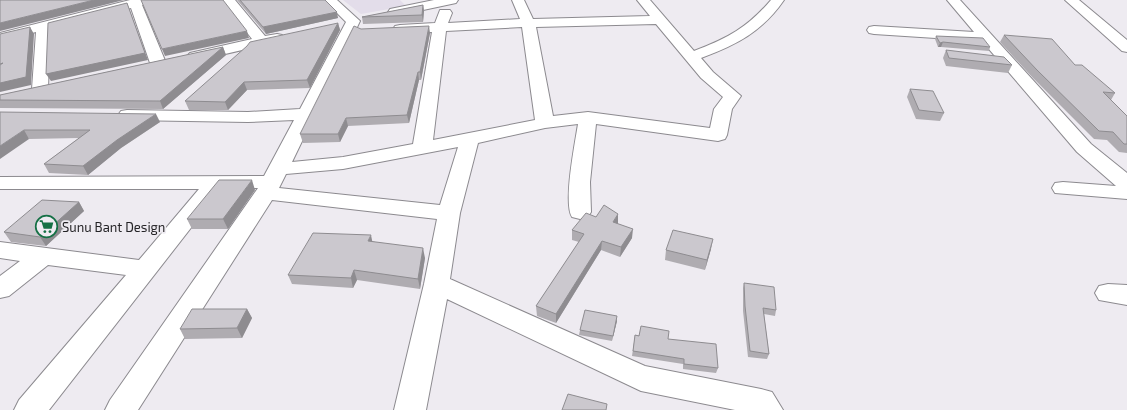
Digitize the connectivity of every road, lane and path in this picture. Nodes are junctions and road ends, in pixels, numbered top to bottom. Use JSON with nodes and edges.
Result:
{"nodes":[{"id":1,"x":228,"y":0,"type":"edge"},
{"id":2,"x":330,"y":0,"type":"edge"},
{"id":3,"x":451,"y":0,"type":"edge"},
{"id":4,"x":518,"y":0,"type":"edge"},
{"id":5,"x":643,"y":0,"type":"edge"},
{"id":6,"x":778,"y":0,"type":"edge"},
{"id":7,"x":953,"y":0,"type":"edge"},
{"id":8,"x":1071,"y":0,"type":"edge"},
{"id":9,"x":140,"y":1,"type":"edge"},
{"id":10,"x":660,"y":20,"type":"junction"},
{"id":11,"x":528,"y":23,"type":"junction"},
{"id":12,"x":43,"y":26,"type":"junction"},
{"id":13,"x":440,"y":27,"type":"junction"},
{"id":14,"x":874,"y":30,"type":"dead end"},
{"id":15,"x":292,"y":35,"type":"edge"},
{"id":16,"x":0,"y":37,"type":"edge"},
{"id":17,"x":986,"y":37,"type":"junction"},
{"id":18,"x":261,"y":41,"type":"junction"},
{"id":19,"x":240,"y":46,"type":"junction"},
{"id":20,"x":1126,"y":47,"type":"edge"},
{"id":21,"x":981,"y":56,"type":"edge"},
{"id":22,"x":691,"y":57,"type":"junction"},
{"id":23,"x":1005,"y":59,"type":"junction"},
{"id":24,"x":158,"y":64,"type":"junction"},
{"id":25,"x":227,"y":64,"type":"edge"},
{"id":26,"x":144,"y":67,"type":"edge"},
{"id":27,"x":55,"y":86,"type":"edge"},
{"id":28,"x":186,"y":100,"type":"edge"},
{"id":29,"x":306,"y":114,"type":"junction"},
{"id":30,"x":108,"y":115,"type":"edge"},
{"id":31,"x":169,"y":116,"type":"junction"},
{"id":32,"x":588,"y":117,"type":"junction"},
{"id":33,"x":545,"y":123,"type":"junction"},
{"id":34,"x":470,"y":139,"type":"junction"},
{"id":35,"x":422,"y":148,"type":"junction"},
{"id":36,"x":272,"y":181,"type":"junction"},
{"id":37,"x":216,"y":182,"type":"junction"},
{"id":38,"x":0,"y":183,"type":"edge"},
{"id":39,"x":1127,"y":184,"type":"edge"},
{"id":40,"x":1063,"y":188,"type":"dead end"},
{"id":41,"x":1127,"y":193,"type":"edge"},
{"id":42,"x":580,"y":212,"type":"dead end"},
{"id":43,"x":449,"y":213,"type":"junction"},
{"id":44,"x":0,"y":250,"type":"edge"},
{"id":45,"x":43,"y":256,"type":"junction"},
{"id":46,"x":145,"y":269,"type":"junction"},
{"id":47,"x":437,"y":284,"type":"junction"},
{"id":48,"x":0,"y":289,"type":"edge"},
{"id":49,"x":30,"y":410,"type":"edge"},
{"id":50,"x":121,"y":410,"type":"edge"},
{"id":51,"x":410,"y":410,"type":"edge"},
{"id":52,"x":767,"y":410,"type":"edge"}],
"edges":[{"from":1,"to":18,"type":"street"},
{"from":2,"to":29,"type":"street"},
{"from":3,"to":13,"type":"street"},
{"from":3,"to":13,"type":"street"},
{"from":4,"to":11,"type":"street"},
{"from":5,"to":10,"type":"street"},
{"from":6,"to":22,"type":"street"},
{"from":7,"to":17,"type":"street"},
{"from":8,"to":20,"type":"street"},
{"from":9,"to":12,"type":"street"},
{"from":9,"to":24,"type":"street"},
{"from":10,"to":11,"type":"street"},
{"from":10,"to":22,"type":"street"},
{"from":11,"to":13,"type":"street"},
{"from":11,"to":33,"type":"street"},
{"from":12,"to":16,"type":"street"},
{"from":12,"to":27,"type":"street"},
{"from":13,"to":35,"type":"street"},
{"from":14,"to":17,"type":"street"},
{"from":15,"to":18,"type":"street"},
{"from":17,"to":23,"type":"street"},
{"from":18,"to":19,"type":"street"},
{"from":19,"to":24,"type":"street"},
{"from":19,"to":25,"type":"street"},
{"from":21,"to":23,"type":"street"},
{"from":22,"to":32,"type":"street"},
{"from":23,"to":39,"type":"street"},
{"from":24,"to":26,"type":"street"},
{"from":28,"to":31,"type":"street"},
{"from":29,"to":31,"type":"street"},
{"from":29,"to":36,"type":"street"},
{"from":30,"to":31,"type":"street"},
{"from":32,"to":33,"type":"street"},
{"from":32,"to":42,"type":"street"},
{"from":33,"to":34,"type":"street"},
{"from":34,"to":35,"type":"street"},
{"from":34,"to":43,"type":"street"},
{"from":35,"to":36,"type":"street"},
{"from":36,"to":37,"type":"street"},
{"from":36,"to":43,"type":"street"},
{"from":36,"to":50,"type":"street"},
{"from":37,"to":38,"type":"street"},
{"from":37,"to":46,"type":"street"},
{"from":40,"to":41,"type":"street"},
{"from":43,"to":47,"type":"street"},
{"from":44,"to":45,"type":"street"},
{"from":45,"to":46,"type":"street"},
{"from":45,"to":48,"type":"street"},
{"from":46,"to":49,"type":"street"},
{"from":47,"to":51,"type":"street"},
{"from":47,"to":52,"type":"street"}]}
